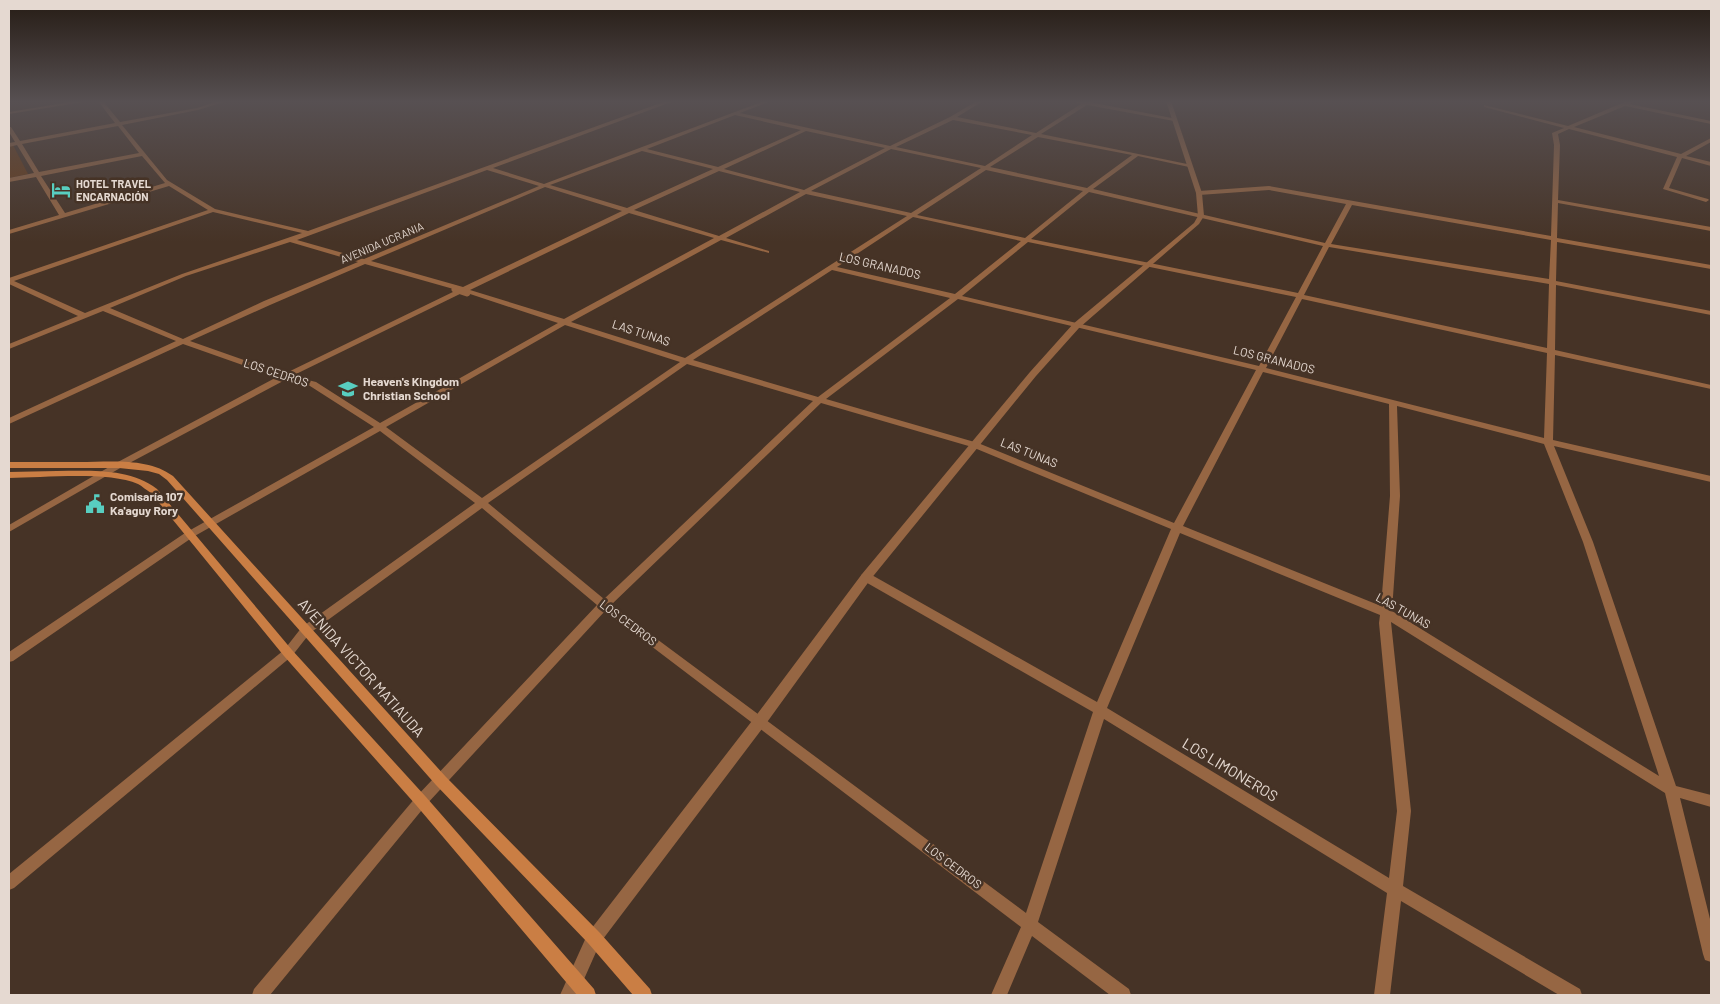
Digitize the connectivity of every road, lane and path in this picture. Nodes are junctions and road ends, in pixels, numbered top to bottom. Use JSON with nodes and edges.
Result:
{"nodes":[{"id":1,"x":22,"y":148,"type":"edge"},
{"id":2,"x":138,"y":148,"type":"edge"},
{"id":3,"x":546,"y":148,"type":"edge"},
{"id":4,"x":645,"y":148,"type":"edge"},
{"id":5,"x":764,"y":148,"type":"edge"},
{"id":6,"x":889,"y":148,"type":"edge"},
{"id":7,"x":895,"y":148,"type":"edge"},
{"id":8,"x":1017,"y":148,"type":"edge"},
{"id":9,"x":1101,"y":148,"type":"edge"},
{"id":10,"x":1183,"y":148,"type":"edge"},
{"id":11,"x":1557,"y":148,"type":"edge"},
{"id":12,"x":1645,"y":148,"type":"edge"},
{"id":13,"x":1697,"y":148,"type":"edge"},
{"id":14,"x":642,"y":149,"type":"junction"},
{"id":15,"x":143,"y":154,"type":"junction"},
{"id":16,"x":1136,"y":155,"type":"junction"},
{"id":17,"x":1680,"y":157,"type":"junction"},
{"id":18,"x":1711,"y":164,"type":"edge"},
{"id":19,"x":1189,"y":165,"type":"junction"},
{"id":20,"x":985,"y":168,"type":"junction"},
{"id":21,"x":489,"y":169,"type":"junction"},
{"id":22,"x":717,"y":169,"type":"junction"},
{"id":23,"x":37,"y":174,"type":"junction"},
{"id":24,"x":9,"y":180,"type":"edge"},
{"id":25,"x":169,"y":184,"type":"junction"},
{"id":26,"x":543,"y":186,"type":"junction"},
{"id":27,"x":1088,"y":190,"type":"junction"},
{"id":28,"x":806,"y":192,"type":"junction"},
{"id":29,"x":1199,"y":193,"type":"junction"},
{"id":30,"x":1706,"y":200,"type":"dead end"},
{"id":31,"x":1555,"y":201,"type":"junction"},
{"id":32,"x":1349,"y":204,"type":"junction"},
{"id":33,"x":214,"y":210,"type":"junction"},
{"id":34,"x":629,"y":210,"type":"junction"},
{"id":35,"x":912,"y":215,"type":"junction"},
{"id":36,"x":63,"y":216,"type":"junction"},
{"id":37,"x":1201,"y":216,"type":"junction"},
{"id":38,"x":1711,"y":229,"type":"edge"},
{"id":39,"x":9,"y":232,"type":"edge"},
{"id":40,"x":309,"y":233,"type":"junction"},
{"id":41,"x":719,"y":239,"type":"junction"},
{"id":42,"x":1554,"y":239,"type":"junction"},
{"id":43,"x":290,"y":240,"type":"junction"},
{"id":44,"x":1026,"y":240,"type":"junction"},
{"id":45,"x":1327,"y":245,"type":"junction"},
{"id":46,"x":767,"y":252,"type":"dead end"},
{"id":47,"x":363,"y":262,"type":"junction"},
{"id":48,"x":1148,"y":266,"type":"junction"},
{"id":49,"x":830,"y":267,"type":"junction"},
{"id":50,"x":1711,"y":267,"type":"edge"},
{"id":51,"x":9,"y":280,"type":"edge"},
{"id":52,"x":1553,"y":282,"type":"junction"},
{"id":53,"x":462,"y":291,"type":"junction"},
{"id":54,"x":1300,"y":296,"type":"junction"},
{"id":55,"x":956,"y":297,"type":"junction"},
{"id":56,"x":103,"y":308,"type":"junction"},
{"id":57,"x":1711,"y":313,"type":"edge"},
{"id":58,"x":85,"y":316,"type":"junction"},
{"id":59,"x":565,"y":322,"type":"junction"},
{"id":60,"x":1076,"y":326,"type":"junction"},
{"id":61,"x":182,"y":341,"type":"junction"},
{"id":62,"x":9,"y":347,"type":"edge"},
{"id":63,"x":1551,"y":352,"type":"junction"},
{"id":64,"x":686,"y":361,"type":"junction"},
{"id":65,"x":1261,"y":369,"type":"junction"},
{"id":66,"x":284,"y":376,"type":"junction"},
{"id":67,"x":1711,"y":388,"type":"edge"},
{"id":68,"x":821,"y":399,"type":"junction"},
{"id":69,"x":1393,"y":403,"type":"junction"},
{"id":70,"x":9,"y":421,"type":"edge"},
{"id":71,"x":379,"y":426,"type":"junction"},
{"id":72,"x":1548,"y":442,"type":"junction"},
{"id":73,"x":975,"y":444,"type":"junction"},
{"id":74,"x":9,"y":465,"type":"edge"},
{"id":75,"x":119,"y":465,"type":"junction"},
{"id":76,"x":9,"y":475,"type":"edge"},
{"id":77,"x":102,"y":475,"type":"junction"},
{"id":78,"x":1711,"y":479,"type":"edge"},
{"id":79,"x":482,"y":503,"type":"junction"},
{"id":80,"x":209,"y":524,"type":"junction"},
{"id":81,"x":1177,"y":528,"type":"junction"},
{"id":82,"x":9,"y":529,"type":"edge"},
{"id":83,"x":189,"y":535,"type":"junction"},
{"id":84,"x":866,"y":578,"type":"junction"},
{"id":85,"x":604,"y":605,"type":"junction"},
{"id":86,"x":1386,"y":613,"type":"junction"},
{"id":87,"x":306,"y":630,"type":"junction"},
{"id":88,"x":288,"y":653,"type":"junction"},
{"id":89,"x":9,"y":658,"type":"edge"},
{"id":90,"x":1100,"y":710,"type":"junction"},
{"id":91,"x":760,"y":721,"type":"junction"},
{"id":92,"x":440,"y":781,"type":"junction"},
{"id":93,"x":1671,"y":790,"type":"junction"},
{"id":94,"x":421,"y":801,"type":"junction"},
{"id":95,"x":1711,"y":801,"type":"edge"},
{"id":96,"x":9,"y":883,"type":"edge"},
{"id":97,"x":1394,"y":889,"type":"junction"},
{"id":98,"x":1030,"y":924,"type":"junction"},
{"id":99,"x":594,"y":938,"type":"junction"},
{"id":100,"x":1711,"y":954,"type":"edge"},
{"id":101,"x":576,"y":981,"type":"junction"},
{"id":102,"x":260,"y":995,"type":"edge"},
{"id":103,"x":568,"y":995,"type":"edge"},
{"id":104,"x":588,"y":995,"type":"edge"},
{"id":105,"x":644,"y":995,"type":"edge"},
{"id":106,"x":999,"y":995,"type":"edge"},
{"id":107,"x":1123,"y":995,"type":"edge"},
{"id":108,"x":1382,"y":995,"type":"edge"},
{"id":109,"x":1574,"y":995,"type":"edge"}],
"edges":[{"from":1,"to":23,"type":"street"},
{"from":2,"to":15,"type":"street"},
{"from":3,"to":21,"type":"street"},
{"from":4,"to":14,"type":"street","name":"AVENIDA UCRANIA"},
{"from":5,"to":22,"type":"street"},
{"from":6,"to":28,"type":"street"},
{"from":7,"to":20,"type":"street"},
{"from":8,"to":20,"type":"street"},
{"from":9,"to":16,"type":"street"},
{"from":10,"to":19,"type":"street"},
{"from":11,"to":31,"type":"street"},
{"from":12,"to":17,"type":"street"},
{"from":13,"to":17,"type":"street"},
{"from":14,"to":22,"type":"street"},
{"from":14,"to":26,"type":"street","name":"AVENIDA UCRANIA"},
{"from":15,"to":23,"type":"street"},
{"from":15,"to":25,"type":"street"},
{"from":16,"to":19,"type":"street"},
{"from":16,"to":27,"type":"street"},
{"from":17,"to":18,"type":"street"},
{"from":17,"to":30,"type":"street"},
{"from":19,"to":29,"type":"street"},
{"from":20,"to":27,"type":"street"},
{"from":20,"to":35,"type":"street"},
{"from":21,"to":26,"type":"street"},
{"from":21,"to":40,"type":"street"},
{"from":22,"to":28,"type":"street"},
{"from":22,"to":34,"type":"street"},
{"from":23,"to":24,"type":"street"},
{"from":23,"to":36,"type":"street"},
{"from":25,"to":33,"type":"street"},
{"from":25,"to":36,"type":"street"},
{"from":26,"to":34,"type":"street"},
{"from":26,"to":47,"type":"street","name":"AVENIDA UCRANIA"},
{"from":27,"to":37,"type":"street"},
{"from":27,"to":44,"type":"street"},
{"from":28,"to":35,"type":"street"},
{"from":28,"to":41,"type":"street"},
{"from":29,"to":32,"type":"street"},
{"from":29,"to":37,"type":"street"},
{"from":31,"to":38,"type":"street"},
{"from":31,"to":42,"type":"street"},
{"from":32,"to":42,"type":"street"},
{"from":32,"to":45,"type":"street"},
{"from":33,"to":40,"type":"street"},
{"from":33,"to":51,"type":"street"},
{"from":34,"to":41,"type":"street"},
{"from":34,"to":53,"type":"street"},
{"from":35,"to":44,"type":"street"},
{"from":35,"to":49,"type":"street"},
{"from":36,"to":39,"type":"street"},
{"from":37,"to":45,"type":"street"},
{"from":37,"to":48,"type":"street"},
{"from":40,"to":43,"type":"street"},
{"from":41,"to":46,"type":"street"},
{"from":41,"to":59,"type":"street"},
{"from":42,"to":50,"type":"street"},
{"from":42,"to":52,"type":"street"},
{"from":43,"to":47,"type":"street","name":"LAS TUNAS"},
{"from":43,"to":56,"type":"street"},
{"from":44,"to":48,"type":"street"},
{"from":44,"to":55,"type":"street"},
{"from":45,"to":52,"type":"street"},
{"from":45,"to":54,"type":"street"},
{"from":47,"to":53,"type":"street","name":"LAS TUNAS"},
{"from":47,"to":61,"type":"street","name":"AVENIDA UCRANIA"},
{"from":48,"to":54,"type":"street"},
{"from":48,"to":60,"type":"street"},
{"from":49,"to":55,"type":"street","name":"LOS GRANADOS"},
{"from":49,"to":64,"type":"street"},
{"from":51,"to":58,"type":"street"},
{"from":52,"to":57,"type":"street"},
{"from":52,"to":63,"type":"street"},
{"from":53,"to":59,"type":"street","name":"LAS TUNAS"},
{"from":53,"to":66,"type":"street"},
{"from":54,"to":63,"type":"street"},
{"from":54,"to":65,"type":"street"},
{"from":55,"to":60,"type":"street","name":"LOS GRANADOS"},
{"from":55,"to":68,"type":"street"},
{"from":56,"to":58,"type":"street"},
{"from":56,"to":61,"type":"street","name":"LOS CEDROS"},
{"from":58,"to":62,"type":"street"},
{"from":59,"to":64,"type":"street","name":"LAS TUNAS"},
{"from":59,"to":71,"type":"street"},
{"from":60,"to":65,"type":"street","name":"LOS GRANADOS"},
{"from":60,"to":73,"type":"street"},
{"from":61,"to":66,"type":"street","name":"LOS CEDROS"},
{"from":61,"to":70,"type":"street","name":"AVENIDA UCRANIA"},
{"from":63,"to":67,"type":"street"},
{"from":63,"to":72,"type":"street"},
{"from":64,"to":68,"type":"street","name":"LAS TUNAS"},
{"from":64,"to":79,"type":"street"},
{"from":65,"to":69,"type":"street","name":"LOS GRANADOS"},
{"from":65,"to":81,"type":"street"},
{"from":66,"to":71,"type":"street","name":"LOS CEDROS"},
{"from":66,"to":75,"type":"street"},
{"from":68,"to":73,"type":"street","name":"LAS TUNAS"},
{"from":68,"to":85,"type":"street"},
{"from":69,"to":72,"type":"street","name":"LOS GRANADOS"},
{"from":69,"to":86,"type":"street"},
{"from":71,"to":79,"type":"street","name":"LOS CEDROS"},
{"from":71,"to":80,"type":"street"},
{"from":72,"to":78,"type":"street","name":"LOS GRANADOS"},
{"from":72,"to":93,"type":"street"},
{"from":73,"to":81,"type":"street","name":"LAS TUNAS"},
{"from":73,"to":84,"type":"street"},
{"from":74,"to":75,"type":"main road","name":"AVENIDA VICTOR MATIAUDA"},
{"from":75,"to":77,"type":"street"},
{"from":75,"to":80,"type":"main road","name":"AVENIDA VICTOR MATIAUDA"},
{"from":76,"to":77,"type":"main road"},
{"from":77,"to":82,"type":"street"},
{"from":77,"to":83,"type":"main road"},
{"from":79,"to":85,"type":"street","name":"LOS CEDROS"},
{"from":79,"to":87,"type":"street"},
{"from":80,"to":83,"type":"street"},
{"from":80,"to":87,"type":"main road","name":"AVENIDA VICTOR MATIAUDA"},
{"from":81,"to":86,"type":"street","name":"LAS TUNAS"},
{"from":81,"to":90,"type":"street"},
{"from":83,"to":88,"type":"main road"},
{"from":83,"to":89,"type":"street"},
{"from":84,"to":90,"type":"street","name":"LOS LIMONEROS"},
{"from":84,"to":91,"type":"street"},
{"from":85,"to":91,"type":"street","name":"LOS CEDROS"},
{"from":85,"to":92,"type":"street"},
{"from":86,"to":93,"type":"street","name":"LAS TUNAS"},
{"from":86,"to":97,"type":"street"},
{"from":87,"to":88,"type":"street"},
{"from":87,"to":92,"type":"main road","name":"AVENIDA VICTOR MATIAUDA"},
{"from":88,"to":94,"type":"main road"},
{"from":88,"to":96,"type":"street"},
{"from":90,"to":97,"type":"street","name":"LOS LIMONEROS"},
{"from":90,"to":98,"type":"street"},
{"from":91,"to":98,"type":"street","name":"LOS CEDROS"},
{"from":91,"to":99,"type":"street"},
{"from":92,"to":94,"type":"street"},
{"from":92,"to":99,"type":"main road","name":"AVENIDA VICTOR MATIAUDA"},
{"from":93,"to":95,"type":"street","name":"LAS TUNAS"},
{"from":93,"to":100,"type":"street"},
{"from":94,"to":101,"type":"main road"},
{"from":94,"to":102,"type":"street"},
{"from":97,"to":108,"type":"street"},
{"from":97,"to":109,"type":"street","name":"LOS LIMONEROS"},
{"from":98,"to":106,"type":"street"},
{"from":98,"to":107,"type":"street","name":"LOS CEDROS"},
{"from":99,"to":101,"type":"street"},
{"from":99,"to":105,"type":"main road","name":"AVENIDA VICTOR MATIAUDA"},
{"from":101,"to":103,"type":"street"},
{"from":101,"to":104,"type":"main road"}]}
